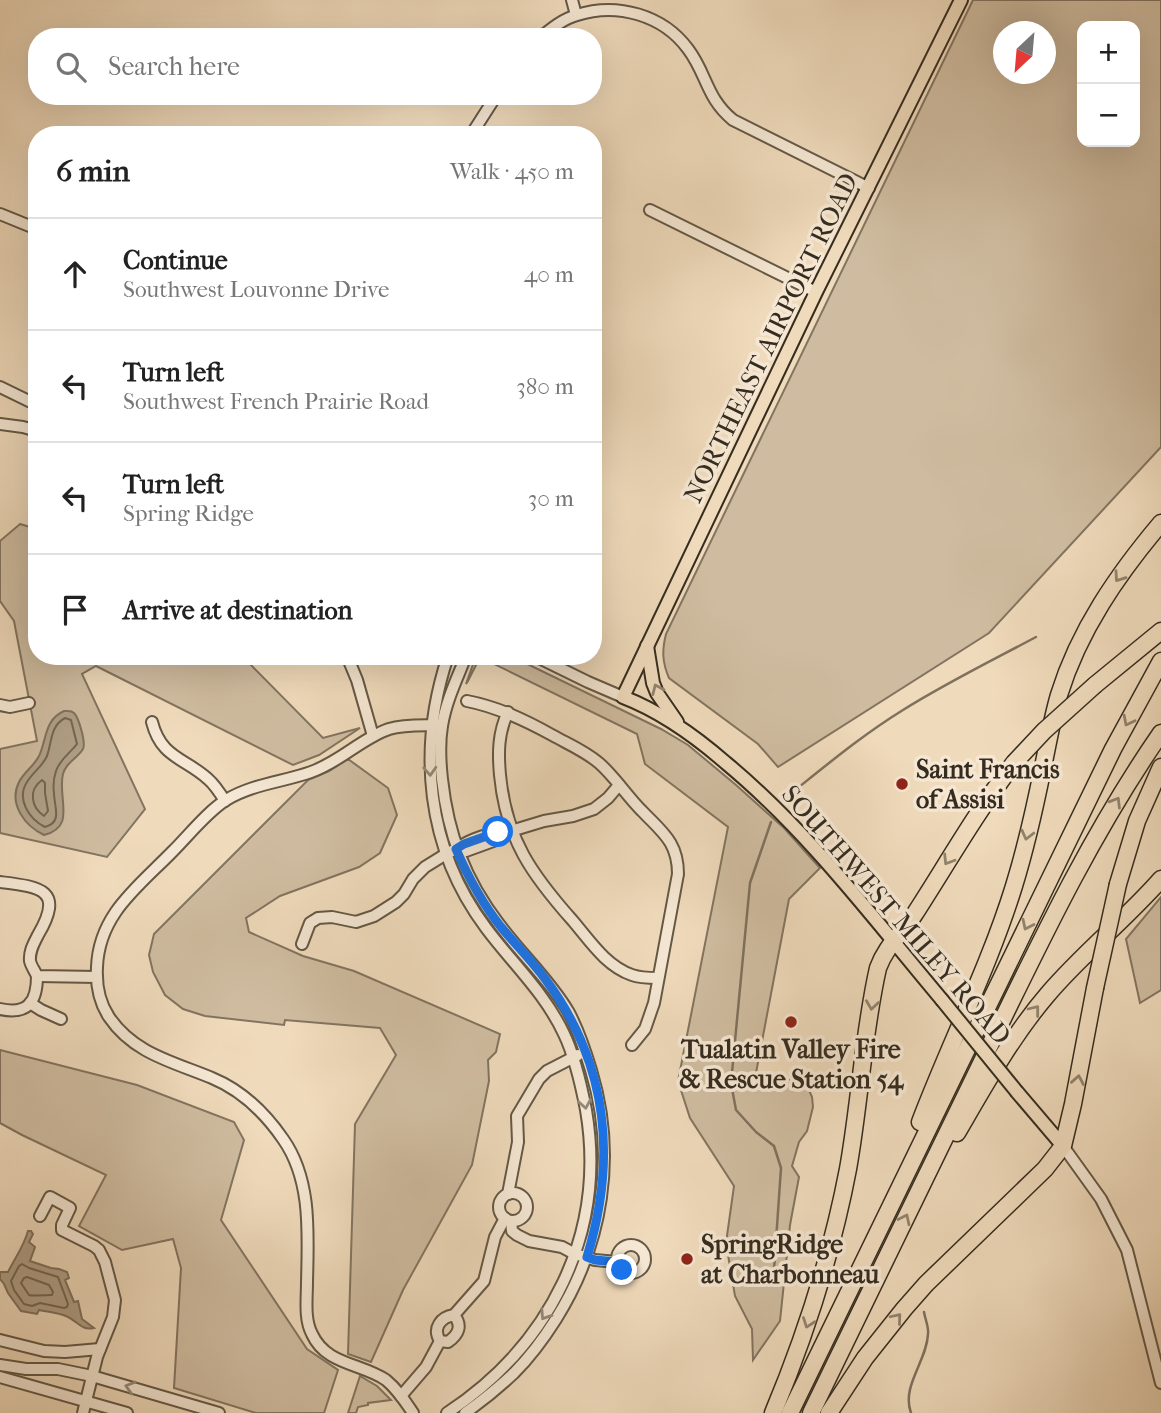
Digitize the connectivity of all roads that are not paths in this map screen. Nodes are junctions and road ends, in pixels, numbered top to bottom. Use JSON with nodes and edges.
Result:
{"nodes":[{"id":1,"x":572,"y":0,"type":"edge"},
{"id":2,"x":961,"y":0,"type":"edge"},
{"id":3,"x":576,"y":15,"type":"junction"},
{"id":4,"x":553,"y":28,"type":"edge"},
{"id":5,"x":490,"y":105,"type":"edge"},
{"id":6,"x":477,"y":126,"type":"edge"},
{"id":7,"x":869,"y":188,"type":"junction"},
{"id":8,"x":650,"y":210,"type":"dead end"},
{"id":9,"x":0,"y":214,"type":"edge"},
{"id":10,"x":28,"y":225,"type":"edge"},
{"id":11,"x":816,"y":292,"type":"junction"},
{"id":12,"x":0,"y":387,"type":"edge"},
{"id":13,"x":28,"y":401,"type":"edge"},
{"id":14,"x":0,"y":424,"type":"edge"},
{"id":15,"x":28,"y":429,"type":"edge"},
{"id":16,"x":1161,"y":523,"type":"edge"},
{"id":17,"x":1161,"y":631,"type":"edge"},
{"id":18,"x":647,"y":645,"type":"junction"},
{"id":19,"x":1161,"y":662,"type":"edge"},
{"id":20,"x":351,"y":665,"type":"edge"},
{"id":21,"x":445,"y":665,"type":"edge"},
{"id":22,"x":462,"y":665,"type":"edge"},
{"id":23,"x":553,"y":665,"type":"edge"},
{"id":24,"x":623,"y":697,"type":"junction"},
{"id":25,"x":467,"y":701,"type":"dead end"},
{"id":26,"x":29,"y":703,"type":"dead end"},
{"id":27,"x":0,"y":705,"type":"edge"},
{"id":28,"x":508,"y":712,"type":"junction"},
{"id":29,"x":152,"y":722,"type":"dead end"},
{"id":30,"x":437,"y":725,"type":"junction"},
{"id":31,"x":681,"y":728,"type":"junction"},
{"id":32,"x":1161,"y":733,"type":"edge"},
{"id":33,"x":373,"y":736,"type":"junction"},
{"id":34,"x":1161,"y":766,"type":"edge"},
{"id":35,"x":619,"y":785,"type":"junction"},
{"id":36,"x":225,"y":801,"type":"junction"},
{"id":37,"x":512,"y":831,"type":"junction"},
{"id":38,"x":451,"y":851,"type":"junction"},
{"id":39,"x":1161,"y":879,"type":"edge"},
{"id":40,"x":0,"y":882,"type":"edge"},
{"id":41,"x":892,"y":941,"type":"junction"},
{"id":42,"x":302,"y":944,"type":"dead end"},
{"id":43,"x":37,"y":976,"type":"junction"},
{"id":44,"x":97,"y":977,"type":"junction"},
{"id":45,"x":658,"y":978,"type":"junction"},
{"id":46,"x":30,"y":1003,"type":"junction"},
{"id":47,"x":0,"y":1009,"type":"edge"},
{"id":48,"x":61,"y":1019,"type":"dead end"},
{"id":49,"x":632,"y":1045,"type":"dead end"},
{"id":50,"x":585,"y":1052,"type":"junction"},
{"id":51,"x":572,"y":1057,"type":"junction"},
{"id":52,"x":1063,"y":1146,"type":"junction"},
{"id":53,"x":919,"y":1190,"type":"junction"},
{"id":54,"x":509,"y":1194,"type":"junction"},
{"id":55,"x":889,"y":1208,"type":"junction"},
{"id":56,"x":40,"y":1216,"type":"dead end"},
{"id":57,"x":508,"y":1219,"type":"junction"},
{"id":58,"x":581,"y":1255,"type":"junction"},
{"id":59,"x":617,"y":1262,"type":"dead end"},
{"id":60,"x":454,"y":1315,"type":"junction"},
{"id":61,"x":0,"y":1340,"type":"edge"},
{"id":62,"x":440,"y":1341,"type":"junction"},
{"id":63,"x":100,"y":1349,"type":"junction"},
{"id":64,"x":0,"y":1366,"type":"edge"},
{"id":65,"x":92,"y":1376,"type":"junction"},
{"id":66,"x":0,"y":1377,"type":"edge"},
{"id":67,"x":1161,"y":1383,"type":"edge"},
{"id":68,"x":401,"y":1396,"type":"junction"},
{"id":69,"x":86,"y":1400,"type":"junction"},
{"id":70,"x":83,"y":1413,"type":"edge"},
{"id":71,"x":127,"y":1413,"type":"edge"},
{"id":72,"x":219,"y":1413,"type":"edge"},
{"id":73,"x":413,"y":1413,"type":"edge"},
{"id":74,"x":447,"y":1413,"type":"edge"},
{"id":75,"x":465,"y":1413,"type":"edge"},
{"id":76,"x":773,"y":1413,"type":"edge"},
{"id":77,"x":790,"y":1413,"type":"edge"},
{"id":78,"x":810,"y":1413,"type":"edge"},
{"id":79,"x":829,"y":1413,"type":"edge"}],
"edges":[{"from":1,"to":3,"type":"street"},
{"from":2,"to":7,"type":"main road","name":"NORTHEAST AIRPORT ROAD"},
{"from":3,"to":4,"type":"street"},
{"from":3,"to":7,"type":"street"},
{"from":5,"to":6,"type":"street"},
{"from":7,"to":11,"type":"main road","name":"NORTHEAST AIRPORT ROAD"},
{"from":8,"to":11,"type":"street"},
{"from":9,"to":10,"type":"street"},
{"from":11,"to":18,"type":"main road","name":"NORTHEAST AIRPORT ROAD"},
{"from":12,"to":13,"type":"street"},
{"from":14,"to":15,"type":"street"},
{"from":16,"to":55,"type":"highway","one_way":true},
{"from":17,"to":41,"type":"highway","one_way":true,"bridge":true},
{"from":18,"to":24,"type":"main road","name":"NORTHEAST AIRPORT ROAD"},
{"from":31,"to":18,"type":"main road","one_way":true},
{"from":19,"to":55,"type":"highway","one_way":true},
{"from":20,"to":33,"type":"street"},
{"from":21,"to":30,"type":"street"},
{"from":22,"to":30,"type":"street"},
{"from":23,"to":24,"type":"street"},
{"from":24,"to":31,"type":"main road"},
{"from":25,"to":28,"type":"street"},
{"from":26,"to":27,"type":"street"},
{"from":28,"to":35,"type":"street"},
{"from":28,"to":37,"type":"street"},
{"from":29,"to":36,"type":"street"},
{"from":30,"to":33,"type":"street"},
{"from":30,"to":38,"type":"street"},
{"from":31,"to":41,"type":"main road","name":"SOUTHWEST MILEY ROAD"},
{"from":53,"to":32,"type":"highway","one_way":true},
{"from":33,"to":36,"type":"street"},
{"from":52,"to":34,"type":"highway","one_way":true,"bridge":true},
{"from":35,"to":37,"type":"street"},
{"from":35,"to":45,"type":"street"},
{"from":36,"to":44,"type":"street"},
{"from":37,"to":38,"type":"street"},
{"from":37,"to":45,"type":"street"},
{"from":38,"to":42,"type":"street"},
{"from":38,"to":50,"type":"street"},
{"from":38,"to":51,"type":"street"},
{"from":53,"to":39,"type":"highway","one_way":true},
{"from":40,"to":43,"type":"street"},
{"from":41,"to":52,"type":"main road","name":"SOUTHWEST MILEY ROAD","bridge":true},
{"from":41,"to":76,"type":"highway","one_way":true},
{"from":43,"to":44,"type":"street"},
{"from":43,"to":46,"type":"street"},
{"from":44,"to":68,"type":"street"},
{"from":45,"to":49,"type":"street"},
{"from":46,"to":47,"type":"street"},
{"from":46,"to":48,"type":"street"},
{"from":50,"to":51,"type":"street"},
{"from":50,"to":58,"type":"street"},
{"from":51,"to":54,"type":"street"},
{"from":51,"to":58,"type":"street","one_way":true},
{"from":52,"to":67,"type":"street"},
{"from":79,"to":52,"type":"highway","one_way":true},
{"from":78,"to":53,"type":"highway","one_way":true},
{"from":54,"to":57,"type":"street"},
{"from":54,"to":57,"type":"street"},
{"from":55,"to":77,"type":"highway"},
{"from":56,"to":63,"type":"street"},
{"from":57,"to":58,"type":"street"},
{"from":57,"to":60,"type":"street"},
{"from":58,"to":59,"type":"street"},
{"from":58,"to":74,"type":"street","one_way":true},
{"from":58,"to":75,"type":"street"},
{"from":60,"to":62,"type":"street"},
{"from":60,"to":62,"type":"street"},
{"from":61,"to":63,"type":"street"},
{"from":62,"to":68,"type":"street"},
{"from":63,"to":65,"type":"street"},
{"from":64,"to":65,"type":"street"},
{"from":65,"to":69,"type":"street"},
{"from":72,"to":65,"type":"street","one_way":true},
{"from":66,"to":69,"type":"street"},
{"from":68,"to":73,"type":"street"},
{"from":69,"to":70,"type":"street"},
{"from":69,"to":71,"type":"street"}]}
